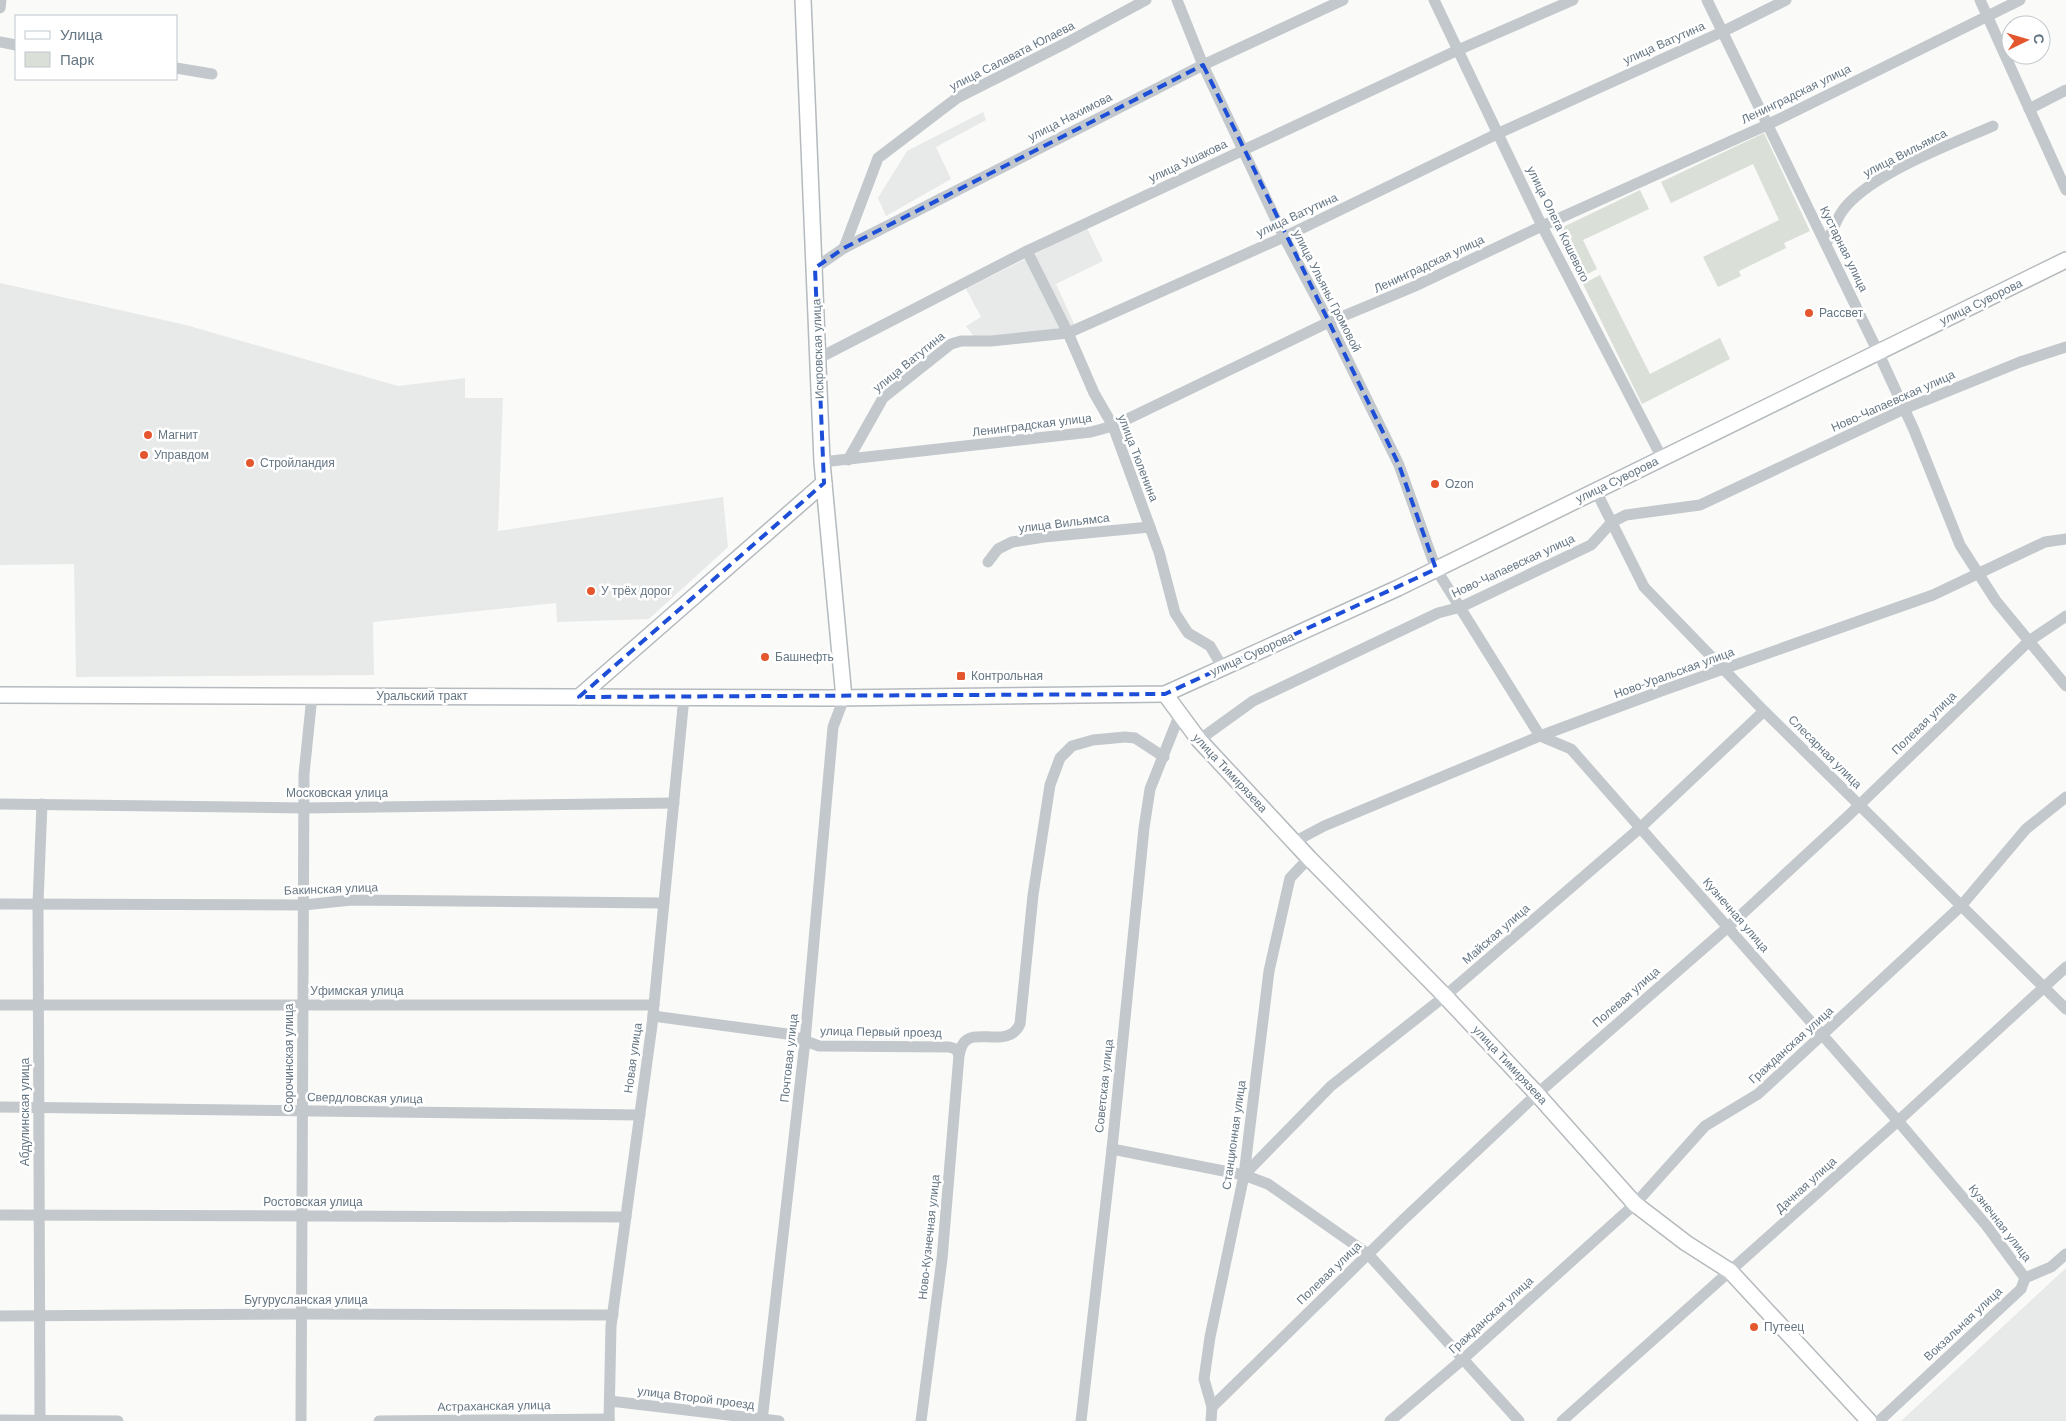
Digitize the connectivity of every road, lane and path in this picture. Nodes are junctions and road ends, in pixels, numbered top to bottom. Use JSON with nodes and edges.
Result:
{"nodes":[{"id":1,"x":1,"y":0,"type":"edge"},
{"id":2,"x":803,"y":0,"type":"edge"},
{"id":3,"x":1146,"y":0,"type":"edge"},
{"id":4,"x":1177,"y":0,"type":"edge"},
{"id":5,"x":1343,"y":0,"type":"edge"},
{"id":6,"x":1434,"y":0,"type":"edge"},
{"id":7,"x":1573,"y":0,"type":"edge"},
{"id":8,"x":1707,"y":0,"type":"edge"},
{"id":9,"x":1786,"y":0,"type":"edge"},
{"id":10,"x":1980,"y":0,"type":"edge"},
{"id":11,"x":2020,"y":0,"type":"edge"},
{"id":12,"x":0,"y":8,"type":"edge"},
{"id":13,"x":1987,"y":16,"type":"junction"},
{"id":14,"x":1722,"y":32,"type":"junction"},
{"id":15,"x":0,"y":42,"type":"edge"},
{"id":16,"x":15,"y":45,"type":"edge"},
{"id":17,"x":1458,"y":50,"type":"junction"},
{"id":18,"x":1203,"y":65,"type":"junction"},
{"id":19,"x":178,"y":68,"type":"edge"},
{"id":20,"x":212,"y":74,"type":"dead end"},
{"id":21,"x":2066,"y":90,"type":"edge"},
{"id":22,"x":2029,"y":109,"type":"junction"},
{"id":23,"x":1769,"y":124,"type":"junction"},
{"id":24,"x":1993,"y":126,"type":"dead end"},
{"id":25,"x":1499,"y":133,"type":"junction"},
{"id":26,"x":1243,"y":150,"type":"junction"},
{"id":27,"x":2066,"y":190,"type":"edge"},
{"id":28,"x":1542,"y":226,"type":"junction"},
{"id":29,"x":1284,"y":237,"type":"junction"},
{"id":30,"x":1826,"y":244,"type":"junction"},
{"id":31,"x":844,"y":248,"type":"junction"},
{"id":32,"x":1027,"y":252,"type":"junction"},
{"id":33,"x":2066,"y":260,"type":"edge"},
{"id":34,"x":815,"y":268,"type":"junction"},
{"id":35,"x":1329,"y":322,"type":"junction"},
{"id":36,"x":1068,"y":334,"type":"junction"},
{"id":37,"x":2066,"y":347,"type":"edge"},
{"id":38,"x":1878,"y":352,"type":"junction"},
{"id":39,"x":819,"y":358,"type":"junction"},
{"id":40,"x":1904,"y":409,"type":"junction"},
{"id":41,"x":1113,"y":426,"type":"junction"},
{"id":42,"x":1662,"y":458,"type":"junction"},
{"id":43,"x":848,"y":460,"type":"junction"},
{"id":44,"x":822,"y":462,"type":"junction"},
{"id":45,"x":824,"y":483,"type":"junction"},
{"id":46,"x":1596,"y":491,"type":"junction"},
{"id":47,"x":1612,"y":522,"type":"junction"},
{"id":48,"x":1150,"y":527,"type":"junction"},
{"id":49,"x":2066,"y":539,"type":"edge"},
{"id":50,"x":988,"y":562,"type":"dead end"},
{"id":51,"x":1436,"y":569,"type":"junction"},
{"id":52,"x":1978,"y":573,"type":"junction"},
{"id":53,"x":1460,"y":607,"type":"junction"},
{"id":54,"x":2066,"y":616,"type":"edge"},
{"id":55,"x":2029,"y":641,"type":"junction"},
{"id":56,"x":1223,"y":668,"type":"junction"},
{"id":57,"x":1723,"y":670,"type":"junction"},
{"id":58,"x":2066,"y":686,"type":"edge"},
{"id":59,"x":1165,"y":694,"type":"junction"},
{"id":60,"x":0,"y":695,"type":"edge"},
{"id":61,"x":312,"y":696,"type":"junction"},
{"id":62,"x":578,"y":697,"type":"junction"},
{"id":63,"x":684,"y":698,"type":"junction"},
{"id":64,"x":844,"y":698,"type":"junction"},
{"id":65,"x":1764,"y":711,"type":"junction"},
{"id":66,"x":1179,"y":716,"type":"junction"},
{"id":67,"x":1540,"y":736,"type":"junction"},
{"id":68,"x":1199,"y":740,"type":"junction"},
{"id":69,"x":1164,"y":757,"type":"junction"},
{"id":70,"x":2066,"y":797,"type":"edge"},
{"id":71,"x":674,"y":803,"type":"junction"},
{"id":72,"x":0,"y":804,"type":"edge"},
{"id":73,"x":42,"y":804,"type":"junction"},
{"id":74,"x":1859,"y":806,"type":"junction"},
{"id":75,"x":304,"y":808,"type":"junction"},
{"id":76,"x":1640,"y":828,"type":"junction"},
{"id":77,"x":1294,"y":842,"type":"junction"},
{"id":78,"x":1309,"y":858,"type":"junction"},
{"id":79,"x":38,"y":903,"type":"junction"},
{"id":80,"x":664,"y":903,"type":"junction"},
{"id":81,"x":0,"y":904,"type":"edge"},
{"id":82,"x":304,"y":905,"type":"junction"},
{"id":83,"x":1962,"y":906,"type":"junction"},
{"id":84,"x":1728,"y":927,"type":"junction"},
{"id":85,"x":2066,"y":967,"type":"edge"},
{"id":86,"x":2044,"y":987,"type":"junction"},
{"id":87,"x":1445,"y":996,"type":"junction"},
{"id":88,"x":39,"y":1005,"type":"junction"},
{"id":89,"x":303,"y":1005,"type":"junction"},
{"id":90,"x":0,"y":1006,"type":"edge"},
{"id":91,"x":2066,"y":1009,"type":"edge"},
{"id":92,"x":653,"y":1010,"type":"junction"},
{"id":93,"x":1823,"y":1034,"type":"junction"},
{"id":94,"x":805,"y":1041,"type":"junction"},
{"id":95,"x":959,"y":1055,"type":"junction"},
{"id":96,"x":1537,"y":1094,"type":"junction"},
{"id":97,"x":0,"y":1107,"type":"edge"},
{"id":98,"x":38,"y":1107,"type":"junction"},
{"id":99,"x":303,"y":1112,"type":"junction"},
{"id":100,"x":640,"y":1115,"type":"junction"},
{"id":101,"x":1898,"y":1121,"type":"junction"},
{"id":102,"x":1112,"y":1149,"type":"junction"},
{"id":103,"x":1244,"y":1174,"type":"junction"},
{"id":104,"x":1636,"y":1204,"type":"junction"},
{"id":105,"x":0,"y":1215,"type":"edge"},
{"id":106,"x":39,"y":1215,"type":"junction"},
{"id":107,"x":303,"y":1216,"type":"junction"},
{"id":108,"x":626,"y":1217,"type":"junction"},
{"id":109,"x":1368,"y":1254,"type":"junction"},
{"id":110,"x":2066,"y":1254,"type":"edge"},
{"id":111,"x":1730,"y":1271,"type":"junction"},
{"id":112,"x":2025,"y":1278,"type":"junction"},
{"id":113,"x":302,"y":1314,"type":"junction"},
{"id":114,"x":613,"y":1315,"type":"junction"},
{"id":115,"x":0,"y":1316,"type":"edge"},
{"id":116,"x":38,"y":1316,"type":"junction"},
{"id":117,"x":1462,"y":1360,"type":"junction"},
{"id":118,"x":610,"y":1401,"type":"junction"},
{"id":119,"x":1212,"y":1408,"type":"junction"},
{"id":120,"x":0,"y":1420,"type":"edge"},
{"id":121,"x":609,"y":1420,"type":"edge"},
{"id":122,"x":762,"y":1420,"type":"edge"},
{"id":123,"x":40,"y":1421,"type":"edge"},
{"id":124,"x":118,"y":1421,"type":"edge"},
{"id":125,"x":302,"y":1421,"type":"edge"},
{"id":126,"x":379,"y":1421,"type":"edge"},
{"id":127,"x":778,"y":1421,"type":"edge"},
{"id":128,"x":921,"y":1421,"type":"edge"},
{"id":129,"x":1081,"y":1421,"type":"edge"},
{"id":130,"x":1211,"y":1421,"type":"edge"},
{"id":131,"x":1390,"y":1421,"type":"edge"},
{"id":132,"x":1519,"y":1421,"type":"edge"},
{"id":133,"x":1562,"y":1421,"type":"edge"},
{"id":134,"x":1869,"y":1421,"type":"edge"},
{"id":135,"x":1879,"y":1421,"type":"edge"}],
"edges":[{"from":1,"to":12,"type":"street"},
{"from":2,"to":34,"type":"main road","name":"Искровская улица"},
{"from":3,"to":31,"type":"street","name":"улица Салавата Юлаева"},
{"from":4,"to":18,"type":"street","name":"улица Ульяны Громовой"},
{"from":5,"to":18,"type":"street","name":"улица Нахимова"},
{"from":6,"to":17,"type":"street","name":"улица Олега Кошевого"},
{"from":7,"to":17,"type":"street","name":"улица Ушакова"},
{"from":8,"to":14,"type":"street","name":"Кустарная улица"},
{"from":9,"to":14,"type":"street","name":"улица Ватутина"},
{"from":10,"to":13,"type":"street"},
{"from":11,"to":13,"type":"street","name":"Ленинградская улица"},
{"from":13,"to":22,"type":"street"},
{"from":13,"to":23,"type":"street","name":"Ленинградская улица"},
{"from":14,"to":23,"type":"street","name":"Кустарная улица"},
{"from":14,"to":25,"type":"street","name":"улица Ватутина"},
{"from":15,"to":16,"type":"street"},
{"from":17,"to":25,"type":"street","name":"улица Олега Кошевого"},
{"from":17,"to":26,"type":"street","name":"улица Ушакова"},
{"from":18,"to":26,"type":"street","name":"улица Ульяны Громовой"},
{"from":18,"to":31,"type":"street","name":"улица Нахимова"},
{"from":19,"to":20,"type":"street"},
{"from":21,"to":22,"type":"street"},
{"from":22,"to":27,"type":"street"},
{"from":23,"to":28,"type":"street","name":"Ленинградская улица"},
{"from":23,"to":30,"type":"street","name":"Кустарная улица"},
{"from":24,"to":30,"type":"street","name":"улица Вильямса"},
{"from":25,"to":28,"type":"street","name":"улица Олега Кошевого"},
{"from":25,"to":29,"type":"street","name":"улица Ватутина"},
{"from":26,"to":29,"type":"street","name":"улица Ульяны Громовой"},
{"from":26,"to":32,"type":"street","name":"улица Ушакова"},
{"from":28,"to":35,"type":"street","name":"Ленинградская улица"},
{"from":28,"to":42,"type":"street","name":"улица Олега Кошевого"},
{"from":29,"to":35,"type":"street","name":"улица Ульяны Громовой"},
{"from":29,"to":36,"type":"street","name":"улица Ватутина"},
{"from":30,"to":38,"type":"street","name":"Кустарная улица"},
{"from":31,"to":34,"type":"street","name":"улица Нахимова"},
{"from":32,"to":36,"type":"street","name":"улица Тюленина"},
{"from":32,"to":39,"type":"street","name":"улица Ушакова"},
{"from":33,"to":38,"type":"main road","name":"улица Суворова"},
{"from":34,"to":39,"type":"main road","name":"Искровская улица"},
{"from":35,"to":41,"type":"street","name":"Ленинградская улица"},
{"from":35,"to":51,"type":"street","name":"улица Ульяны Громовой"},
{"from":36,"to":41,"type":"street","name":"улица Тюленина"},
{"from":36,"to":43,"type":"street","name":"улица Ватутина"},
{"from":37,"to":40,"type":"street","name":"Ново-Чапаевская улица"},
{"from":38,"to":40,"type":"street","name":"Кустарная улица"},
{"from":38,"to":42,"type":"main road","name":"улица Суворова"},
{"from":39,"to":44,"type":"main road","name":"Искровская улица"},
{"from":40,"to":47,"type":"street","name":"Ново-Чапаевская улица"},
{"from":40,"to":52,"type":"street","name":"Кустарная улица"},
{"from":41,"to":43,"type":"street","name":"Ленинградская улица"},
{"from":41,"to":48,"type":"street","name":"улица Тюленина"},
{"from":42,"to":46,"type":"main road","name":"улица Суворова"},
{"from":43,"to":44,"type":"street","name":"Ленинградская улица"},
{"from":44,"to":45,"type":"main road","name":"Искровская улица"},
{"from":45,"to":62,"type":"main road"},
{"from":45,"to":64,"type":"main road","name":"Искровская улица"},
{"from":46,"to":47,"type":"street","name":"Слесарная улица"},
{"from":46,"to":51,"type":"main road","name":"улица Суворова"},
{"from":47,"to":53,"type":"street","name":"Ново-Чапаевская улица"},
{"from":47,"to":57,"type":"street","name":"Слесарная улица"},
{"from":48,"to":50,"type":"street","name":"улица Вильямса"},
{"from":48,"to":56,"type":"street","name":"улица Тюленина"},
{"from":49,"to":52,"type":"street","name":"Ново-Уральская улица"},
{"from":51,"to":53,"type":"street"},
{"from":51,"to":56,"type":"main road","name":"улица Суворова"},
{"from":52,"to":55,"type":"street","name":"Кустарная улица"},
{"from":52,"to":57,"type":"street","name":"Ново-Уральская улица"},
{"from":53,"to":67,"type":"street"},
{"from":53,"to":68,"type":"street","name":"Ново-Чапаевская улица"},
{"from":54,"to":55,"type":"street","name":"Полевая улица"},
{"from":55,"to":58,"type":"street","name":"Кустарная улица"},
{"from":55,"to":74,"type":"street","name":"Полевая улица"},
{"from":56,"to":59,"type":"main road","name":"улица Суворова"},
{"from":57,"to":65,"type":"street","name":"Слесарная улица"},
{"from":57,"to":67,"type":"street","name":"Ново-Уральская улица"},
{"from":59,"to":64,"type":"main road","name":"Уральский тракт"},
{"from":59,"to":66,"type":"main road","name":"улица Тимирязева"},
{"from":60,"to":61,"type":"main road","name":"Уральский тракт"},
{"from":61,"to":62,"type":"main road","name":"Уральский тракт"},
{"from":61,"to":75,"type":"street","name":"Сорочинская улица"},
{"from":62,"to":63,"type":"main road","name":"Уральский тракт"},
{"from":63,"to":64,"type":"main road","name":"Уральский тракт"},
{"from":63,"to":71,"type":"street","name":"Новая улица"},
{"from":64,"to":94,"type":"street","name":"Почтовая улица"},
{"from":65,"to":74,"type":"street","name":"Слесарная улица"},
{"from":65,"to":76,"type":"street","name":"Майская улица"},
{"from":66,"to":68,"type":"main road","name":"улица Тимирязева"},
{"from":66,"to":69,"type":"street","name":"Советская улица"},
{"from":67,"to":76,"type":"street","name":"Кузнечная улица"},
{"from":67,"to":77,"type":"street","name":"Ново-Уральская улица"},
{"from":68,"to":77,"type":"main road","name":"улица Тимирязева"},
{"from":69,"to":95,"type":"street"},
{"from":69,"to":102,"type":"street","name":"Советская улица"},
{"from":70,"to":83,"type":"street","name":"Гражданская улица"},
{"from":71,"to":75,"type":"street","name":"Московская улица"},
{"from":71,"to":80,"type":"street","name":"Новая улица"},
{"from":72,"to":73,"type":"street","name":"Московская улица"},
{"from":73,"to":75,"type":"street","name":"Московская улица"},
{"from":73,"to":79,"type":"street","name":"Абдулинская улица"},
{"from":74,"to":83,"type":"street","name":"Слесарная улица"},
{"from":74,"to":84,"type":"street","name":"Полевая улица"},
{"from":75,"to":82,"type":"street","name":"Сорочинская улица"},
{"from":76,"to":84,"type":"street","name":"Кузнечная улица"},
{"from":76,"to":87,"type":"street","name":"Майская улица"},
{"from":77,"to":78,"type":"main road","name":"улица Тимирязева"},
{"from":78,"to":87,"type":"main road","name":"улица Тимирязева"},
{"from":78,"to":103,"type":"street","name":"Станционная улица"},
{"from":79,"to":81,"type":"street","name":"Бакинская улица"},
{"from":79,"to":82,"type":"street","name":"Бакинская улица"},
{"from":79,"to":88,"type":"street","name":"Абдулинская улица"},
{"from":80,"to":82,"type":"street","name":"Бакинская улица"},
{"from":80,"to":92,"type":"street","name":"Новая улица"},
{"from":82,"to":89,"type":"street","name":"Сорочинская улица"},
{"from":83,"to":86,"type":"street","name":"Слесарная улица"},
{"from":83,"to":93,"type":"street","name":"Гражданская улица"},
{"from":84,"to":93,"type":"street","name":"Кузнечная улица"},
{"from":84,"to":96,"type":"street","name":"Полевая улица"},
{"from":85,"to":86,"type":"street","name":"Дачная улица"},
{"from":86,"to":91,"type":"street","name":"Слесарная улица"},
{"from":86,"to":101,"type":"street","name":"Дачная улица"},
{"from":87,"to":96,"type":"main road","name":"улица Тимирязева"},
{"from":87,"to":103,"type":"street","name":"Майская улица"},
{"from":88,"to":89,"type":"street","name":"Уфимская улица"},
{"from":88,"to":90,"type":"street","name":"Уфимская улица"},
{"from":88,"to":98,"type":"street","name":"Абдулинская улица"},
{"from":89,"to":92,"type":"street","name":"Уфимская улица"},
{"from":89,"to":99,"type":"street","name":"Сорочинская улица"},
{"from":92,"to":94,"type":"street","name":"улица Первый проезд"},
{"from":92,"to":100,"type":"street","name":"Новая улица"},
{"from":93,"to":101,"type":"street","name":"Кузнечная улица"},
{"from":93,"to":104,"type":"street","name":"Гражданская улица"},
{"from":94,"to":95,"type":"street","name":"улица Первый проезд"},
{"from":94,"to":122,"type":"street","name":"Почтовая улица"},
{"from":95,"to":128,"type":"street","name":"Ново-Кузнечная улица"},
{"from":96,"to":104,"type":"main road","name":"улица Тимирязева"},
{"from":96,"to":109,"type":"street","name":"Полевая улица"},
{"from":97,"to":98,"type":"street","name":"Свердловская улица"},
{"from":98,"to":99,"type":"street","name":"Свердловская улица"},
{"from":98,"to":106,"type":"street","name":"Абдулинская улица"},
{"from":99,"to":100,"type":"street","name":"Свердловская улица"},
{"from":99,"to":107,"type":"street","name":"Сорочинская улица"},
{"from":100,"to":108,"type":"street","name":"Новая улица"},
{"from":101,"to":111,"type":"street","name":"Дачная улица"},
{"from":101,"to":112,"type":"street","name":"Кузнечная улица"},
{"from":102,"to":103,"type":"street"},
{"from":102,"to":129,"type":"street","name":"Советская улица"},
{"from":103,"to":109,"type":"street"},
{"from":103,"to":119,"type":"street","name":"Станционная улица"},
{"from":104,"to":111,"type":"main road","name":"улица Тимирязева"},
{"from":104,"to":117,"type":"street","name":"Гражданская улица"},
{"from":105,"to":106,"type":"street","name":"Ростовская улица"},
{"from":106,"to":107,"type":"street","name":"Ростовская улица"},
{"from":106,"to":116,"type":"street","name":"Абдулинская улица"},
{"from":107,"to":108,"type":"street","name":"Ростовская улица"},
{"from":107,"to":113,"type":"street","name":"Сорочинская улица"},
{"from":108,"to":114,"type":"street","name":"Новая улица"},
{"from":109,"to":117,"type":"street"},
{"from":109,"to":119,"type":"street","name":"Полевая улица"},
{"from":110,"to":112,"type":"street"},
{"from":111,"to":133,"type":"street","name":"Дачная улица"},
{"from":111,"to":134,"type":"main road","name":"улица Тимирязева"},
{"from":112,"to":135,"type":"street","name":"Вокзальная улица"},
{"from":113,"to":114,"type":"street","name":"Бугурусланская улица"},
{"from":113,"to":116,"type":"street","name":"Бугурусланская улица"},
{"from":113,"to":125,"type":"street","name":"Сорочинская улица"},
{"from":114,"to":118,"type":"street","name":"Новая улица"},
{"from":115,"to":116,"type":"street","name":"Бугурусланская улица"},
{"from":116,"to":123,"type":"street","name":"Абдулинская улица"},
{"from":117,"to":131,"type":"street","name":"Гражданская улица"},
{"from":117,"to":132,"type":"street"},
{"from":118,"to":121,"type":"street","name":"Новая улица"},
{"from":118,"to":122,"type":"street","name":"улица Второй проезд"},
{"from":119,"to":130,"type":"street","name":"Станционная улица"},
{"from":120,"to":123,"type":"street"},
{"from":121,"to":126,"type":"street","name":"Астраханская улица"},
{"from":122,"to":127,"type":"street","name":"улица Второй проезд"},
{"from":123,"to":124,"type":"street"}]}
